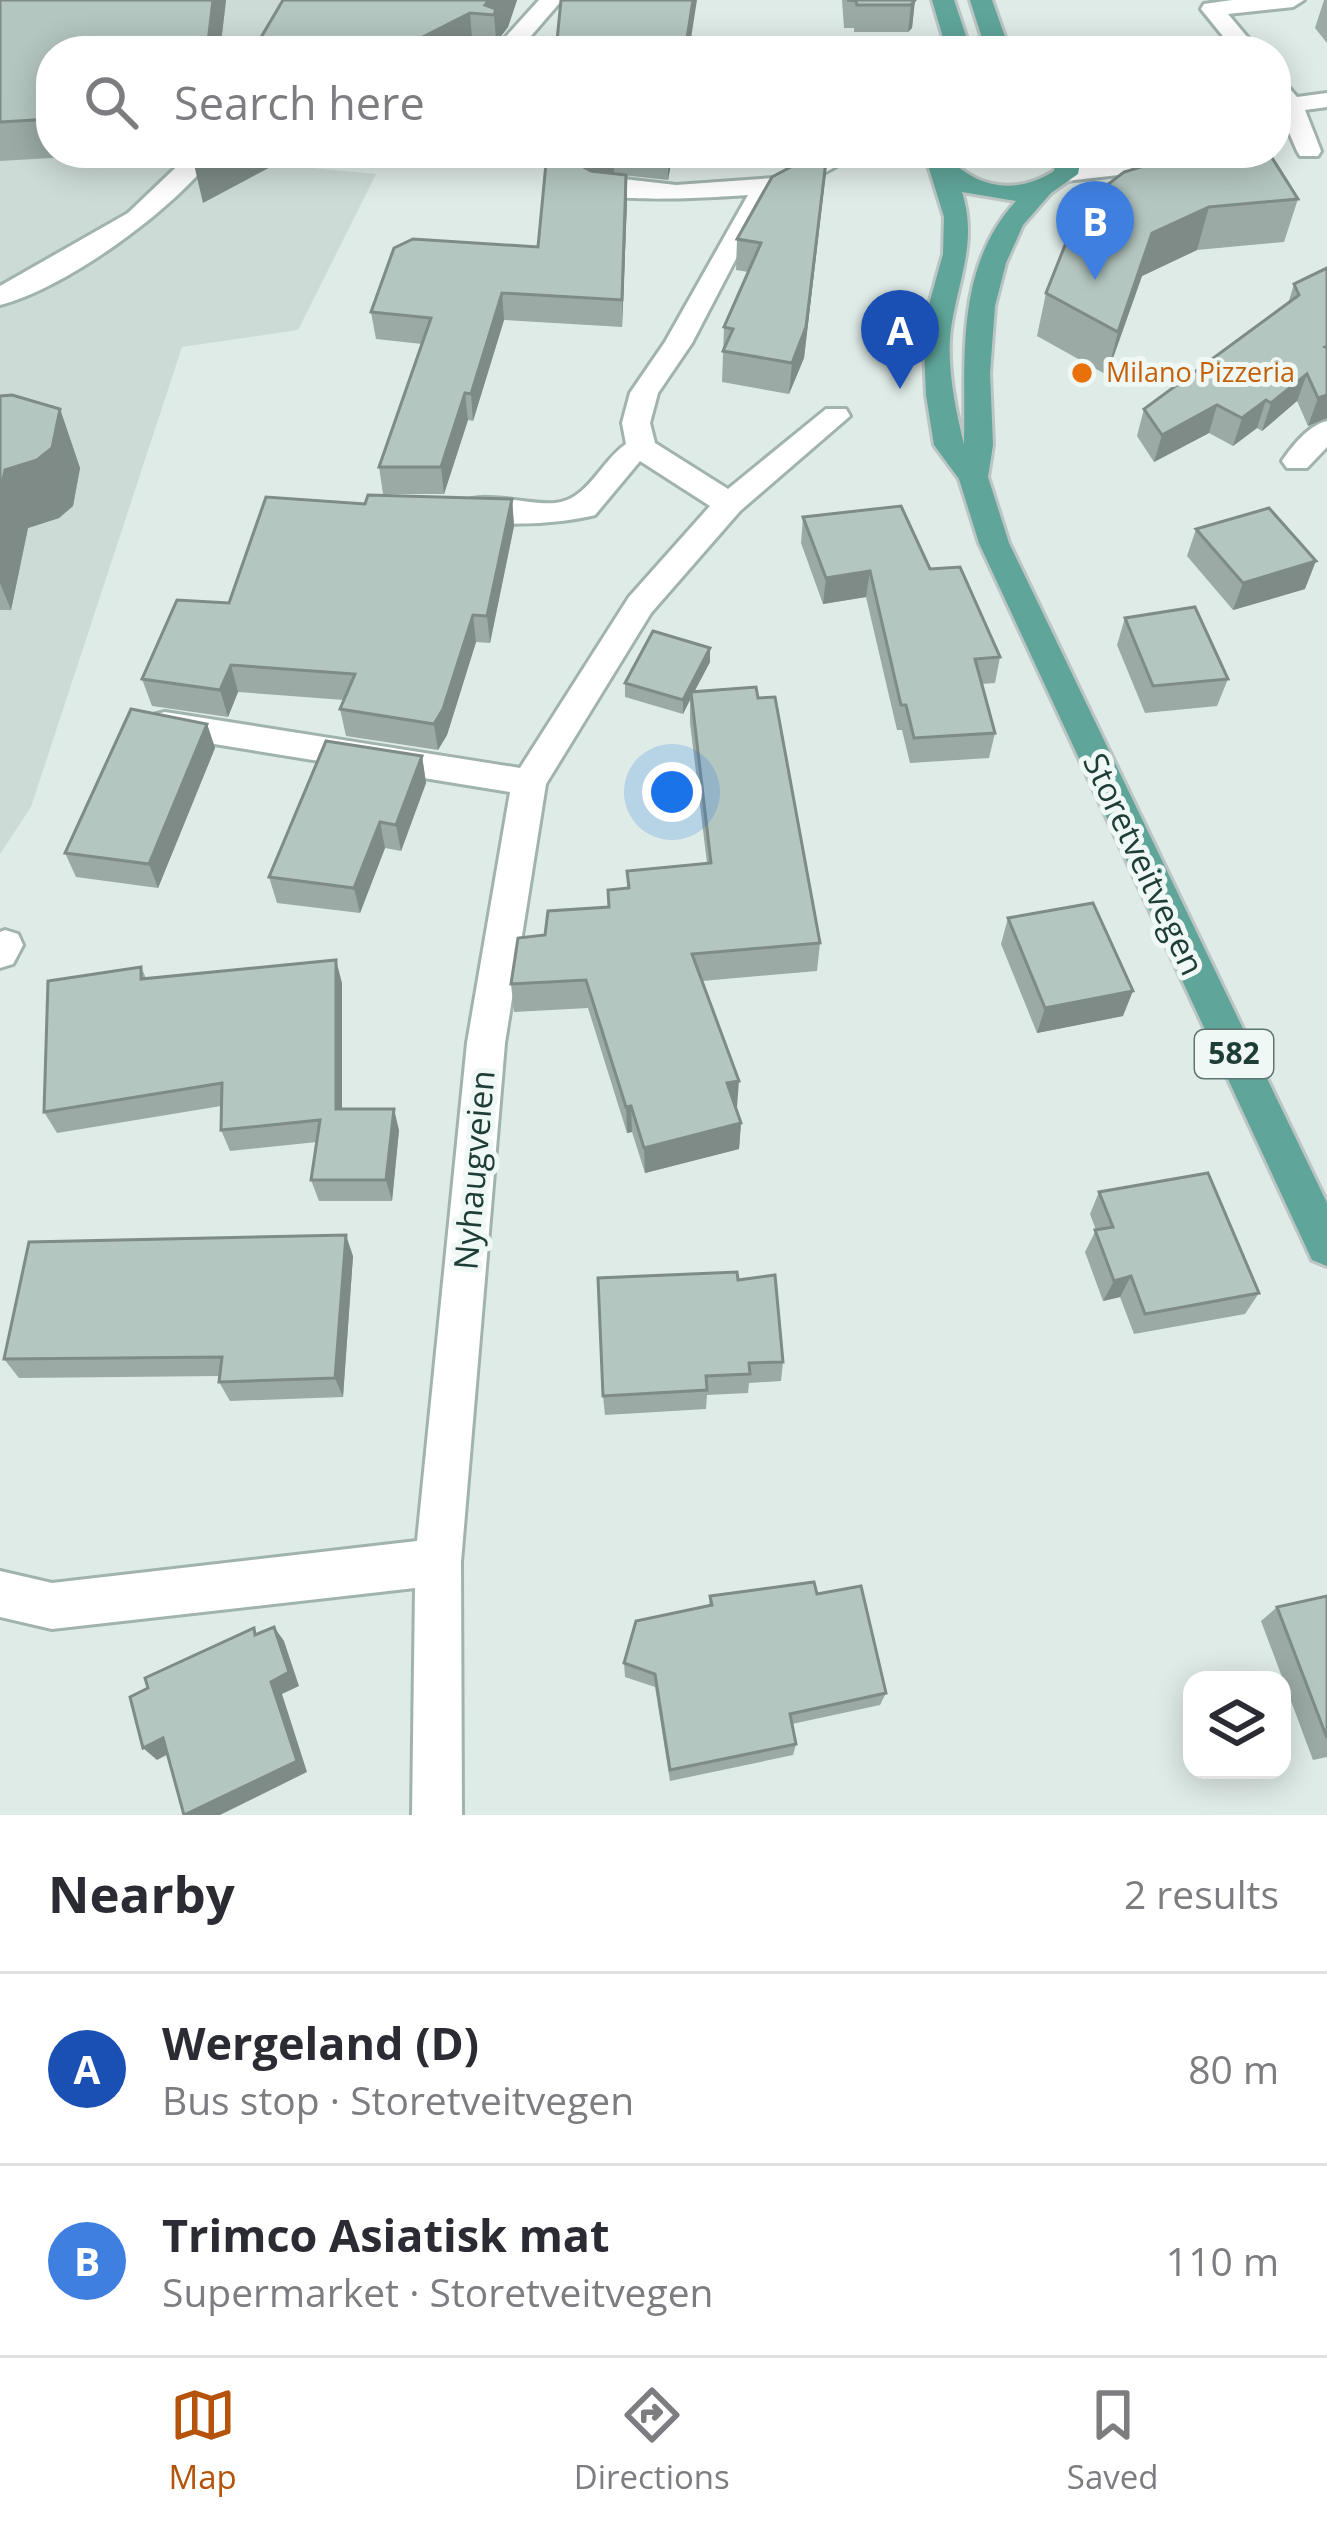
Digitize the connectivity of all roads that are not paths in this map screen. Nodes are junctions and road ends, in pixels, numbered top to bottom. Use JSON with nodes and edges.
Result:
{"nodes":[{"id":1,"x":551,"y":0,"type":"edge"},
{"id":2,"x":943,"y":0,"type":"edge"},
{"id":3,"x":981,"y":0,"type":"edge"},
{"id":4,"x":1293,"y":0,"type":"edge"},
{"id":5,"x":519,"y":36,"type":"edge"},
{"id":6,"x":954,"y":36,"type":"edge"},
{"id":7,"x":993,"y":36,"type":"edge"},
{"id":8,"x":1234,"y":36,"type":"edge"},
{"id":9,"x":1291,"y":97,"type":"edge"},
{"id":10,"x":1327,"y":100,"type":"edge"},
{"id":11,"x":1291,"y":108,"type":"edge"},
{"id":12,"x":1318,"y":150,"type":"edge"},
{"id":13,"x":190,"y":168,"type":"edge"},
{"id":14,"x":818,"y":168,"type":"edge"},
{"id":15,"x":942,"y":168,"type":"edge"},
{"id":16,"x":951,"y":168,"type":"edge"},
{"id":17,"x":1064,"y":168,"type":"edge"},
{"id":18,"x":786,"y":184,"type":"junction"},
{"id":19,"x":594,"y":188,"type":"edge"},
{"id":20,"x":1041,"y":189,"type":"junction"},
{"id":21,"x":0,"y":297,"type":"edge"},
{"id":22,"x":836,"y":416,"type":"dead end"},
{"id":23,"x":1327,"y":430,"type":"edge"},
{"id":24,"x":641,"y":448,"type":"junction"},
{"id":25,"x":1297,"y":461,"type":"dead end"},
{"id":26,"x":973,"y":477,"type":"junction"},
{"id":27,"x":729,"y":504,"type":"junction"},
{"id":28,"x":432,"y":508,"type":"edge"},
{"id":29,"x":155,"y":722,"type":"edge"},
{"id":30,"x":529,"y":782,"type":"junction"},
{"id":31,"x":1327,"y":1247,"type":"edge"},
{"id":32,"x":438,"y":1562,"type":"junction"},
{"id":33,"x":0,"y":1594,"type":"edge"},
{"id":34,"x":437,"y":1815,"type":"edge"}],
"edges":[{"from":1,"to":5,"type":"street"},
{"from":2,"to":6,"type":"main road"},
{"from":3,"to":7,"type":"main road"},
{"from":4,"to":8,"type":"street"},
{"from":9,"to":10,"type":"street"},
{"from":11,"to":12,"type":"street"},
{"from":13,"to":21,"type":"street"},
{"from":14,"to":18,"type":"street"},
{"from":15,"to":26,"type":"main road","name":"Storetveitvegen","number":"582"},
{"from":16,"to":20,"type":"main road","number":"582"},
{"from":17,"to":20,"type":"main road","number":"582"},
{"from":18,"to":19,"type":"street"},
{"from":18,"to":24,"type":"street"},
{"from":20,"to":26,"type":"main road","name":"Storetveitvegen","number":"582"},
{"from":22,"to":27,"type":"street","name":"Nyhaugveien"},
{"from":23,"to":25,"type":"street"},
{"from":24,"to":27,"type":"street"},
{"from":24,"to":28,"type":"street"},
{"from":26,"to":31,"type":"main road","name":"Storetveitvegen","number":"582"},
{"from":27,"to":30,"type":"street","name":"Nyhaugveien"},
{"from":29,"to":30,"type":"street"},
{"from":30,"to":32,"type":"street","name":"Nyhaugveien"},
{"from":32,"to":33,"type":"street"},
{"from":32,"to":34,"type":"street","name":"Nyhaugveien"}]}
